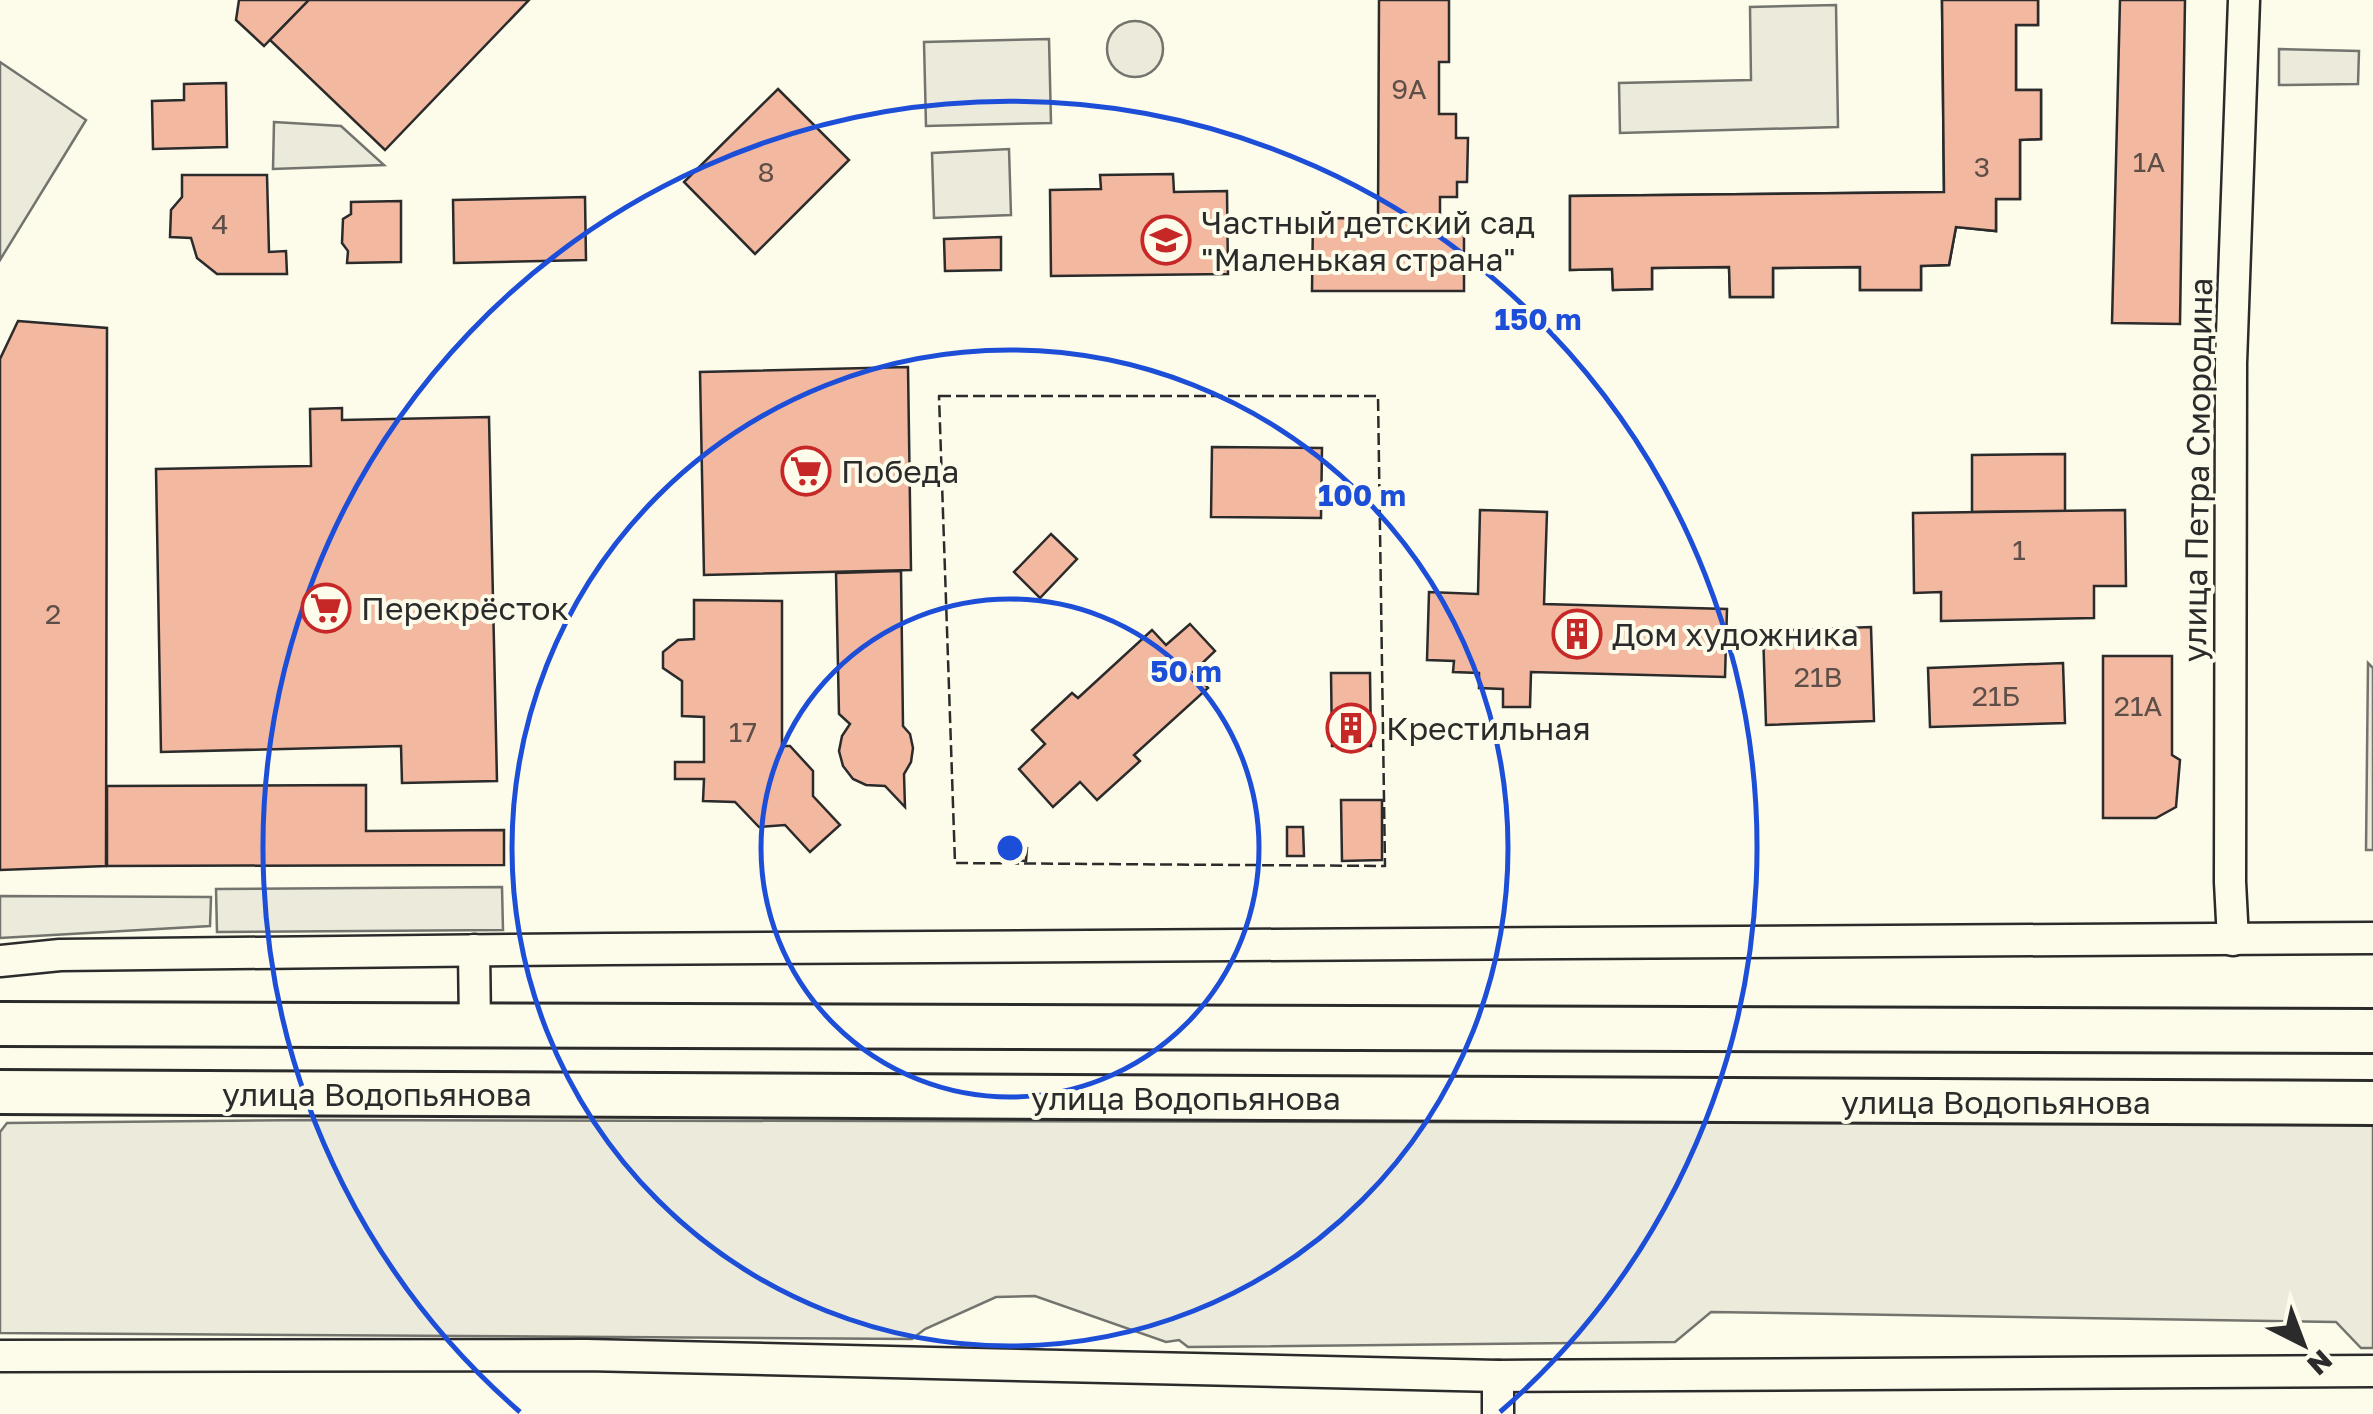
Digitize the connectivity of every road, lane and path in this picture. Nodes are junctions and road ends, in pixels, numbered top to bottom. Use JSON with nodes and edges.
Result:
{"nodes":[{"id":1,"x":2244,"y":0,"type":"edge"},
{"id":2,"x":2373,"y":938,"type":"edge"},
{"id":3,"x":2233,"y":940,"type":"junction"},
{"id":4,"x":474,"y":950,"type":"junction"},
{"id":5,"x":0,"y":961,"type":"edge"},
{"id":6,"x":0,"y":1024,"type":"edge"},
{"id":7,"x":475,"y":1026,"type":"junction"},
{"id":8,"x":2373,"y":1031,"type":"edge"},
{"id":9,"x":0,"y":1092,"type":"edge"},
{"id":10,"x":2373,"y":1104,"type":"edge"},
{"id":11,"x":0,"y":1356,"type":"edge"},
{"id":12,"x":2373,"y":1371,"type":"edge"},
{"id":13,"x":1498,"y":1376,"type":"junction"},
{"id":14,"x":1498,"y":1414,"type":"edge"}],
"edges":[{"from":1,"to":3,"type":"street","name":"улица Петра Смородина"},
{"from":2,"to":3,"type":"street"},
{"from":3,"to":4,"type":"street"},
{"from":4,"to":5,"type":"street"},
{"from":4,"to":7,"type":"street"},
{"from":6,"to":7,"type":"main road"},
{"from":7,"to":8,"type":"main road"},
{"from":9,"to":10,"type":"main road","name":"улица Водопьянова"},
{"from":11,"to":13,"type":"street"},
{"from":12,"to":13,"type":"street"},
{"from":13,"to":14,"type":"street"}]}
